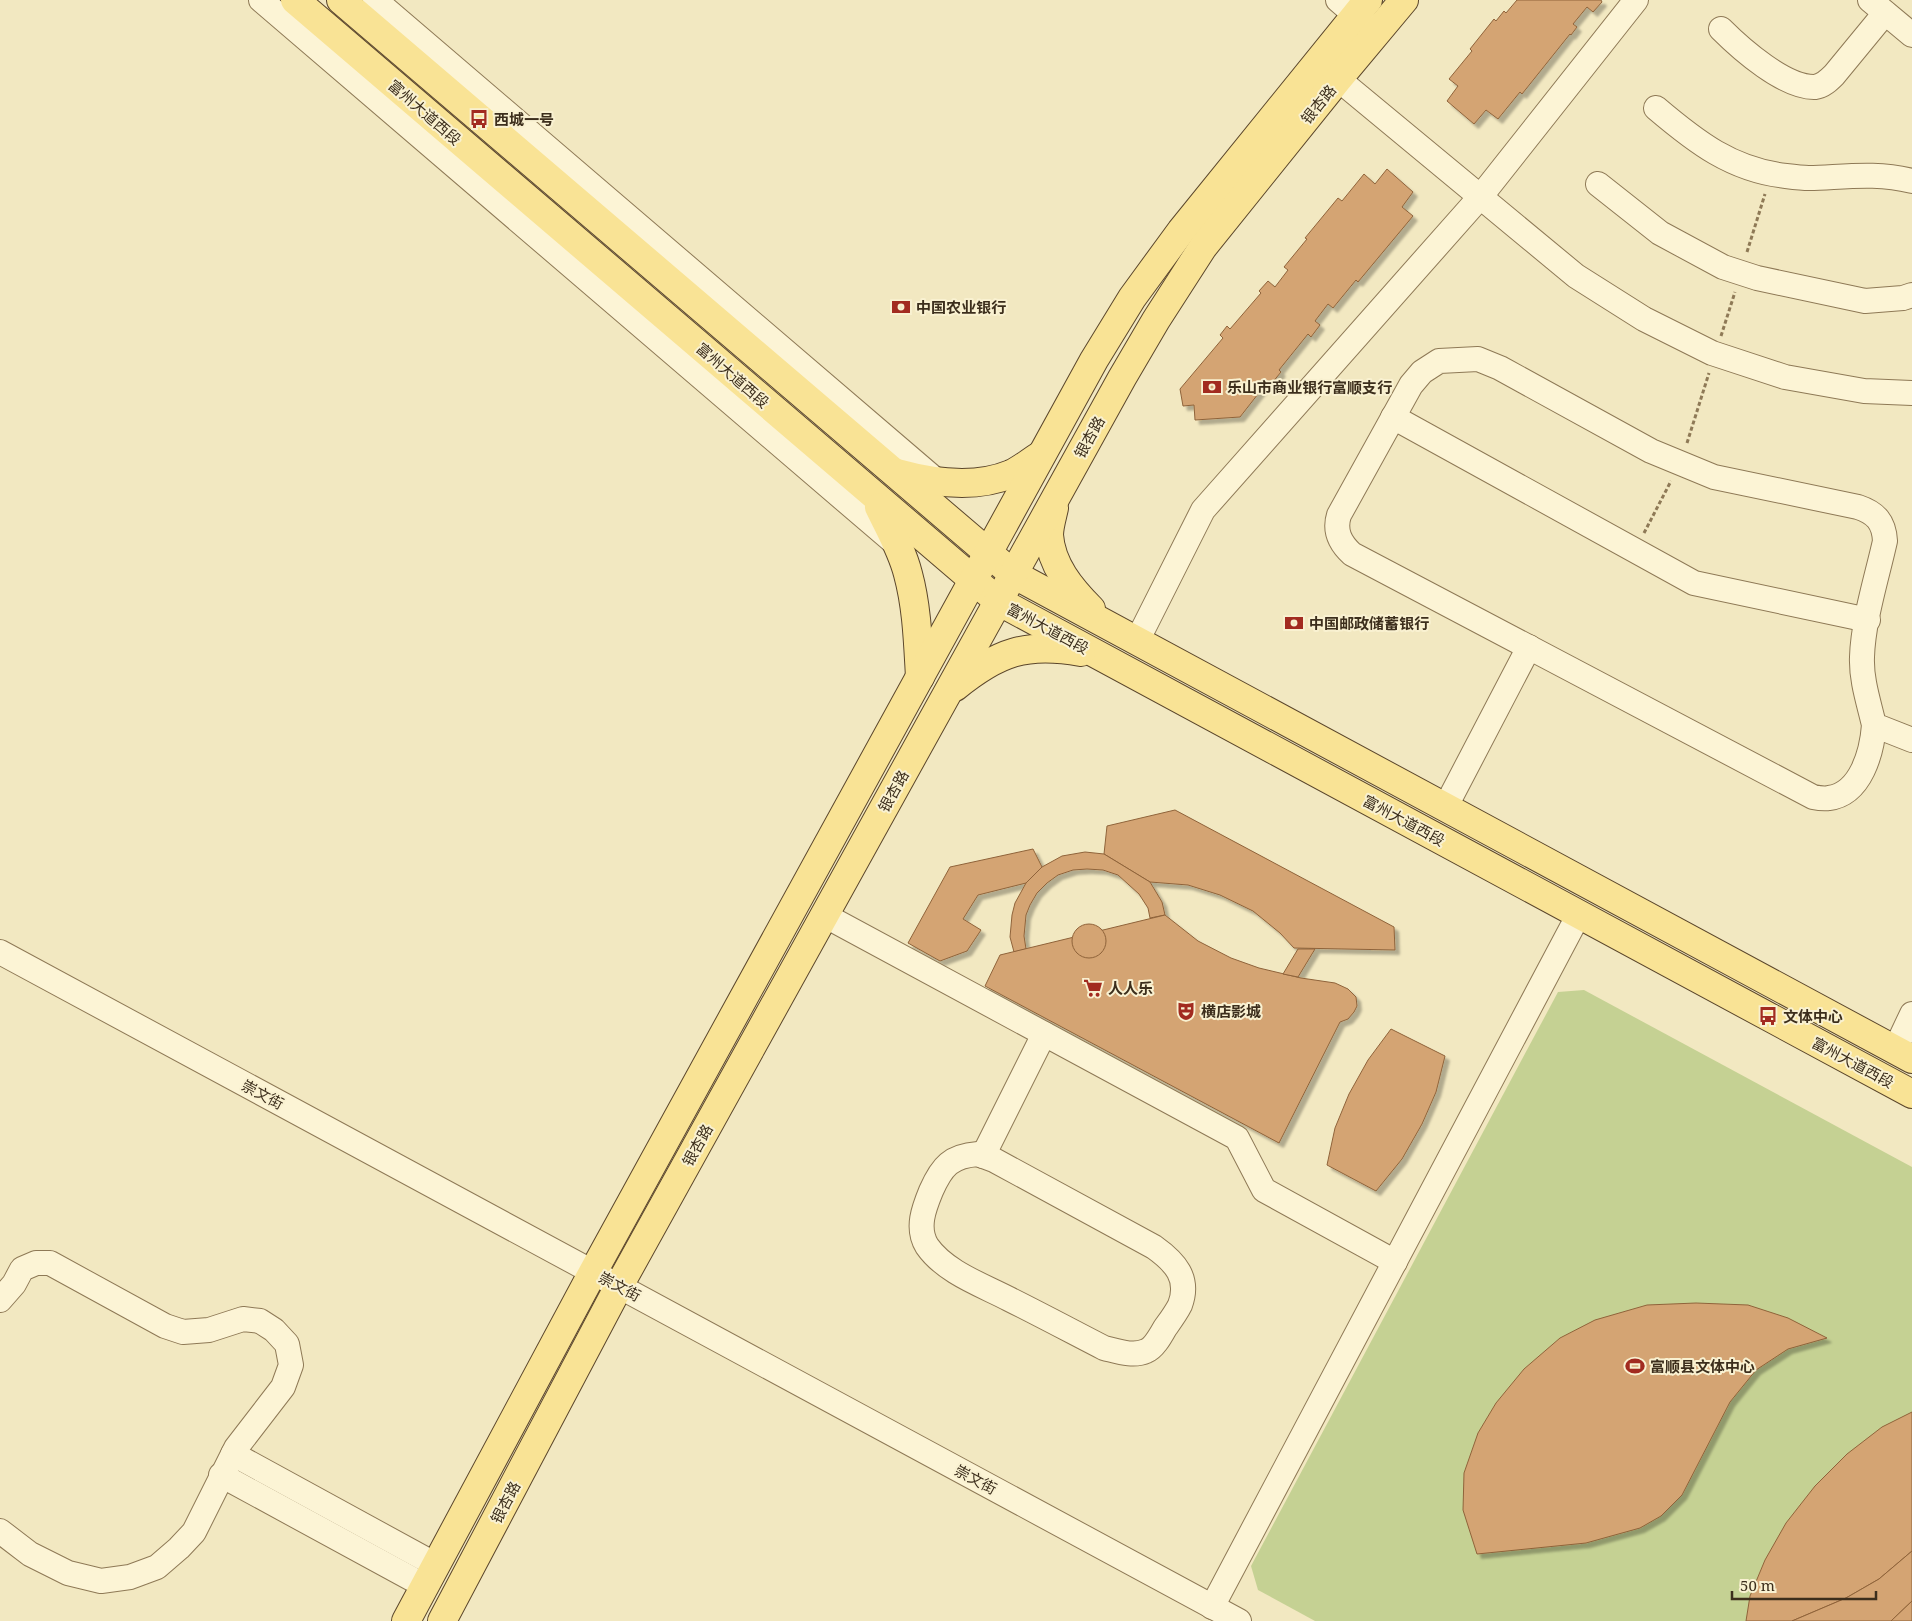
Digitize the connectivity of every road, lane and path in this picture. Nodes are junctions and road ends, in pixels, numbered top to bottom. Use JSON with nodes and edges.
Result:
{"nodes":[{"id":1,"x":261,"y":0,"type":"edge"},
{"id":2,"x":295,"y":0,"type":"edge"},
{"id":3,"x":341,"y":0,"type":"edge"},
{"id":4,"x":375,"y":0,"type":"edge"},
{"id":5,"x":1404,"y":0,"type":"edge"},
{"id":6,"x":1636,"y":0,"type":"edge"},
{"id":7,"x":1354,"y":5,"type":"edge"},
{"id":8,"x":1877,"y":6,"type":"edge"},
{"id":9,"x":1721,"y":29,"type":"dead end"},
{"id":10,"x":1376,"y":33,"type":"junction"},
{"id":11,"x":1912,"y":35,"type":"edge"},
{"id":12,"x":1338,"y":78,"type":"junction"},
{"id":13,"x":1656,"y":108,"type":"dead end"},
{"id":14,"x":1912,"y":181,"type":"edge"},
{"id":15,"x":1598,"y":184,"type":"dead end"},
{"id":16,"x":1481,"y":196,"type":"junction"},
{"id":17,"x":1912,"y":295,"type":"edge"},
{"id":18,"x":1912,"y":393,"type":"edge"},
{"id":19,"x":1393,"y":417,"type":"junction"},
{"id":20,"x":1042,"y":454,"type":"junction"},
{"id":21,"x":891,"y":472,"type":"junction"},
{"id":22,"x":938,"y":482,"type":"junction"},
{"id":23,"x":874,"y":496,"type":"junction"},
{"id":24,"x":1056,"y":496,"type":"junction"},
{"id":25,"x":898,"y":545,"type":"junction"},
{"id":26,"x":988,"y":553,"type":"junction"},
{"id":27,"x":1013,"y":574,"type":"junction"},
{"id":28,"x":973,"y":581,"type":"junction"},
{"id":29,"x":998,"y":601,"type":"junction"},
{"id":30,"x":1868,"y":620,"type":"junction"},
{"id":31,"x":1108,"y":626,"type":"junction"},
{"id":32,"x":1137,"y":641,"type":"junction"},
{"id":33,"x":1529,"y":647,"type":"junction"},
{"id":34,"x":1097,"y":654,"type":"junction"},
{"id":35,"x":920,"y":677,"type":"junction"},
{"id":36,"x":946,"y":694,"type":"junction"},
{"id":37,"x":1874,"y":725,"type":"junction"},
{"id":38,"x":1912,"y":740,"type":"edge"},
{"id":39,"x":1445,"y":808,"type":"junction"},
{"id":40,"x":1579,"y":914,"type":"junction"},
{"id":41,"x":824,"y":915,"type":"junction"},
{"id":42,"x":0,"y":952,"type":"edge"},
{"id":43,"x":1912,"y":1014,"type":"edge"},
{"id":44,"x":1044,"y":1034,"type":"junction"},
{"id":45,"x":1904,"y":1055,"type":"edge"},
{"id":46,"x":1912,"y":1094,"type":"edge"},
{"id":47,"x":983,"y":1156,"type":"junction"},
{"id":48,"x":1394,"y":1262,"type":"junction"},
{"id":49,"x":593,"y":1272,"type":"junction"},
{"id":50,"x":619,"y":1286,"type":"junction"},
{"id":51,"x":0,"y":1300,"type":"edge"},
{"id":52,"x":233,"y":1454,"type":"junction"},
{"id":53,"x":222,"y":1476,"type":"junction"},
{"id":54,"x":0,"y":1531,"type":"edge"},
{"id":55,"x":430,"y":1576,"type":"junction"},
{"id":56,"x":1212,"y":1607,"type":"junction"},
{"id":57,"x":406,"y":1621,"type":"edge"},
{"id":58,"x":442,"y":1621,"type":"edge"},
{"id":59,"x":1239,"y":1621,"type":"edge"}],
"edges":[{"from":1,"to":25,"type":"street"},
{"from":2,"to":23,"type":"main road","name":"富州大道西段"},
{"from":3,"to":21,"type":"main road","name":"富州大道西段"},
{"from":4,"to":22,"type":"street"},
{"from":5,"to":10,"type":"main road","name":"银杏路"},
{"from":6,"to":16,"type":"street"},
{"from":7,"to":10,"type":"street"},
{"from":7,"to":20,"type":"main road","name":"银杏路"},
{"from":8,"to":9,"type":"street"},
{"from":8,"to":11,"type":"street"},
{"from":10,"to":12,"type":"main road","name":"银杏路"},
{"from":12,"to":16,"type":"street"},
{"from":12,"to":24,"type":"main road","name":"银杏路"},
{"from":13,"to":14,"type":"street"},
{"from":15,"to":17,"type":"street"},
{"from":16,"to":18,"type":"street"},
{"from":16,"to":32,"type":"street"},
{"from":19,"to":30,"type":"street"},
{"from":19,"to":30,"type":"street"},
{"from":19,"to":33,"type":"street"},
{"from":20,"to":22,"type":"main road"},
{"from":20,"to":26,"type":"main road","name":"银杏路"},
{"from":21,"to":22,"type":"main road"},
{"from":21,"to":26,"type":"main road","name":"富州大道西段"},
{"from":23,"to":25,"type":"main road"},
{"from":23,"to":28,"type":"main road","name":"富州大道西段"},
{"from":24,"to":27,"type":"main road","name":"银杏路"},
{"from":24,"to":31,"type":"main road"},
{"from":25,"to":35,"type":"main road"},
{"from":26,"to":27,"type":"main road","name":"富州大道西段"},
{"from":26,"to":28,"type":"main road","name":"银杏路"},
{"from":27,"to":29,"type":"main road","name":"银杏路"},
{"from":27,"to":31,"type":"main road","name":"富州大道西段"},
{"from":28,"to":29,"type":"main road","name":"富州大道西段"},
{"from":28,"to":35,"type":"main road","name":"银杏路"},
{"from":29,"to":34,"type":"main road","name":"富州大道西段"},
{"from":29,"to":36,"type":"main road","name":"银杏路"},
{"from":30,"to":37,"type":"street"},
{"from":31,"to":32,"type":"main road","name":"富州大道西段"},
{"from":32,"to":39,"type":"main road","name":"富州大道西段"},
{"from":33,"to":37,"type":"street"},
{"from":33,"to":39,"type":"street"},
{"from":34,"to":36,"type":"main road"},
{"from":34,"to":40,"type":"main road","name":"富州大道西段"},
{"from":35,"to":49,"type":"main road","name":"银杏路"},
{"from":36,"to":41,"type":"main road","name":"银杏路"},
{"from":37,"to":38,"type":"street"},
{"from":39,"to":45,"type":"main road","name":"富州大道西段"},
{"from":40,"to":46,"type":"main road","name":"富州大道西段"},
{"from":40,"to":48,"type":"street"},
{"from":41,"to":44,"type":"street"},
{"from":41,"to":50,"type":"main road","name":"银杏路"},
{"from":42,"to":49,"type":"street","name":"崇文街"},
{"from":43,"to":45,"type":"street"},
{"from":44,"to":47,"type":"street"},
{"from":44,"to":48,"type":"street"},
{"from":47,"to":47,"type":"street"},
{"from":48,"to":56,"type":"street"},
{"from":49,"to":50,"type":"street","name":"崇文街"},
{"from":49,"to":55,"type":"main road","name":"银杏路"},
{"from":50,"to":56,"type":"street","name":"崇文街"},
{"from":50,"to":58,"type":"main road","name":"银杏路"},
{"from":51,"to":52,"type":"street"},
{"from":52,"to":53,"type":"street"},
{"from":52,"to":55,"type":"street"},
{"from":53,"to":54,"type":"street"},
{"from":53,"to":55,"type":"street"},
{"from":55,"to":57,"type":"main road","name":"银杏路"},
{"from":56,"to":59,"type":"street","name":"崇文街"}]}
